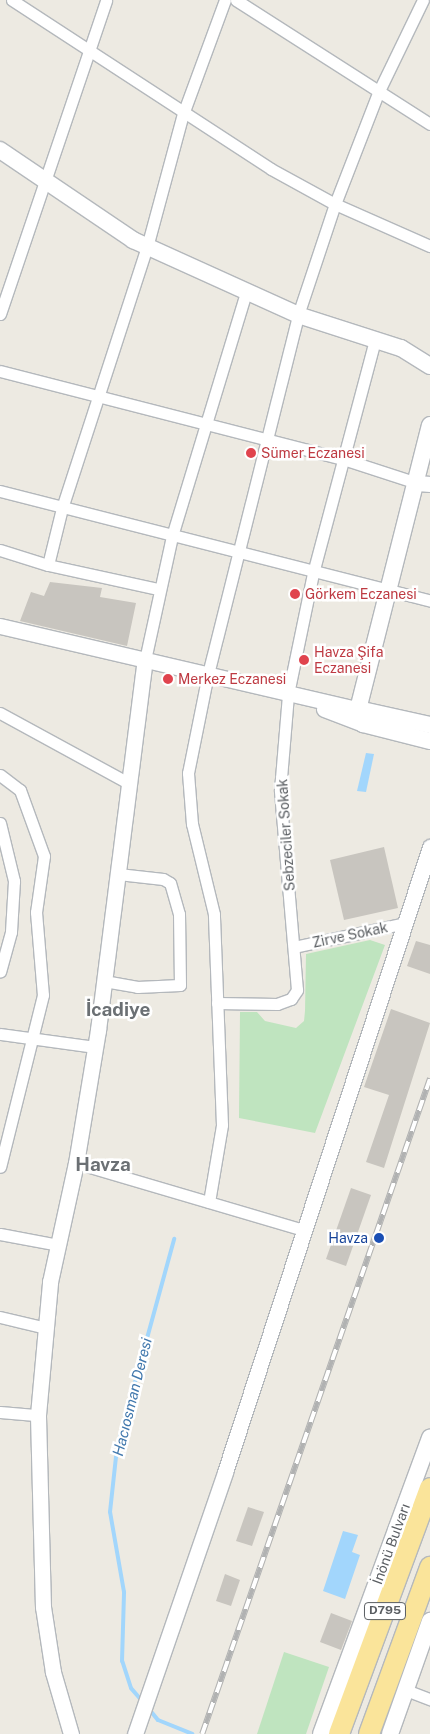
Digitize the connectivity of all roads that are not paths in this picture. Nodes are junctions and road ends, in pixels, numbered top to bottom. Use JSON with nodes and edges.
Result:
{"nodes":[{"id":1,"x":12,"y":0,"type":"edge"},
{"id":2,"x":106,"y":0,"type":"edge"},
{"id":3,"x":225,"y":0,"type":"edge"},
{"id":4,"x":236,"y":0,"type":"edge"},
{"id":5,"x":423,"y":2,"type":"edge"},
{"id":6,"x":87,"y":50,"type":"junction"},
{"id":7,"x":378,"y":93,"type":"junction"},
{"id":8,"x":183,"y":114,"type":"junction"},
{"id":9,"x":430,"y":124,"type":"edge"},
{"id":10,"x":0,"y":150,"type":"edge"},
{"id":11,"x":44,"y":180,"type":"junction"},
{"id":12,"x":335,"y":204,"type":"junction"},
{"id":13,"x":430,"y":246,"type":"edge"},
{"id":14,"x":147,"y":247,"type":"junction"},
{"id":15,"x":246,"y":292,"type":"junction"},
{"id":16,"x":0,"y":314,"type":"edge"},
{"id":17,"x":298,"y":314,"type":"junction"},
{"id":18,"x":374,"y":340,"type":"junction"},
{"id":19,"x":430,"y":366,"type":"edge"},
{"id":20,"x":0,"y":371,"type":"edge"},
{"id":21,"x":98,"y":396,"type":"junction"},
{"id":22,"x":205,"y":425,"type":"junction"},
{"id":23,"x":430,"y":425,"type":"edge"},
{"id":24,"x":267,"y":441,"type":"junction"},
{"id":25,"x":343,"y":459,"type":"junction"},
{"id":26,"x":423,"y":484,"type":"edge"},
{"id":27,"x":0,"y":491,"type":"edge"},
{"id":28,"x":62,"y":508,"type":"junction"},
{"id":29,"x":172,"y":536,"type":"junction"},
{"id":30,"x":0,"y":550,"type":"edge"},
{"id":31,"x":239,"y":554,"type":"junction"},
{"id":32,"x":48,"y":565,"type":"junction"},
{"id":33,"x":313,"y":573,"type":"junction"},
{"id":34,"x":158,"y":589,"type":"junction"},
{"id":35,"x":387,"y":592,"type":"junction"},
{"id":36,"x":430,"y":601,"type":"edge"},
{"id":37,"x":0,"y":626,"type":"edge"},
{"id":38,"x":145,"y":660,"type":"junction"},
{"id":39,"x":208,"y":674,"type":"junction"},
{"id":40,"x":288,"y":694,"type":"junction"},
{"id":41,"x":358,"y":708,"type":"junction"},
{"id":42,"x":0,"y":713,"type":"edge"},
{"id":43,"x":363,"y":724,"type":"junction"},
{"id":44,"x":430,"y":725,"type":"edge"},
{"id":45,"x":430,"y":741,"type":"edge"},
{"id":46,"x":0,"y":774,"type":"edge"},
{"id":47,"x":130,"y":784,"type":"junction"},
{"id":48,"x":0,"y":823,"type":"edge"},
{"id":49,"x":430,"y":847,"type":"edge"},
{"id":50,"x":118,"y":874,"type":"junction"},
{"id":51,"x":406,"y":923,"type":"junction"},
{"id":52,"x":294,"y":947,"type":"junction"},
{"id":53,"x":0,"y":972,"type":"edge"},
{"id":54,"x":104,"y":981,"type":"junction"},
{"id":55,"x":217,"y":1003,"type":"junction"},
{"id":56,"x":0,"y":1034,"type":"edge"},
{"id":57,"x":31,"y":1038,"type":"junction"},
{"id":58,"x":95,"y":1047,"type":"junction"},
{"id":59,"x":76,"y":1163,"type":"junction"},
{"id":60,"x":0,"y":1167,"type":"edge"},
{"id":61,"x":209,"y":1202,"type":"junction"},
{"id":62,"x":304,"y":1230,"type":"junction"},
{"id":63,"x":0,"y":1234,"type":"edge"},
{"id":64,"x":58,"y":1245,"type":"junction"},
{"id":65,"x":0,"y":1317,"type":"edge"},
{"id":66,"x":46,"y":1328,"type":"junction"},
{"id":67,"x":0,"y":1412,"type":"edge"},
{"id":68,"x":38,"y":1415,"type":"junction"},
{"id":69,"x":430,"y":1437,"type":"edge"},
{"id":70,"x":430,"y":1488,"type":"edge"},
{"id":71,"x":430,"y":1567,"type":"edge"},
{"id":72,"x":430,"y":1621,"type":"edge"},
{"id":73,"x":406,"y":1690,"type":"junction"},
{"id":74,"x":430,"y":1699,"type":"edge"},
{"id":75,"x":136,"y":1728,"type":"edge"},
{"id":76,"x":70,"y":1734,"type":"edge"},
{"id":77,"x":320,"y":1734,"type":"edge"},
{"id":78,"x":339,"y":1734,"type":"edge"},
{"id":79,"x":369,"y":1734,"type":"edge"},
{"id":80,"x":390,"y":1734,"type":"edge"}],
"edges":[{"from":1,"to":6,"type":"street"},
{"from":2,"to":6,"type":"street"},
{"from":3,"to":8,"type":"street"},
{"from":4,"to":7,"type":"street"},
{"from":5,"to":7,"type":"street"},
{"from":6,"to":8,"type":"street"},
{"from":6,"to":11,"type":"street"},
{"from":7,"to":9,"type":"street"},
{"from":7,"to":12,"type":"street"},
{"from":8,"to":12,"type":"street"},
{"from":8,"to":14,"type":"street"},
{"from":10,"to":11,"type":"main road"},
{"from":11,"to":14,"type":"main road"},
{"from":11,"to":16,"type":"street"},
{"from":12,"to":13,"type":"street"},
{"from":12,"to":17,"type":"street"},
{"from":14,"to":15,"type":"main road"},
{"from":14,"to":21,"type":"street"},
{"from":15,"to":17,"type":"main road"},
{"from":15,"to":22,"type":"street"},
{"from":17,"to":18,"type":"main road"},
{"from":17,"to":24,"type":"street"},
{"from":18,"to":19,"type":"main road"},
{"from":18,"to":25,"type":"street","name":"Sebzeciler Sokak"},
{"from":20,"to":21,"type":"street"},
{"from":21,"to":22,"type":"street"},
{"from":21,"to":28,"type":"street"},
{"from":22,"to":24,"type":"street"},
{"from":22,"to":29,"type":"street"},
{"from":23,"to":26,"type":"main road"},
{"from":24,"to":25,"type":"street"},
{"from":24,"to":31,"type":"street"},
{"from":25,"to":26,"type":"street"},
{"from":25,"to":33,"type":"street","name":"Sebzeciler Sokak"},
{"from":26,"to":35,"type":"main road"},
{"from":27,"to":28,"type":"street"},
{"from":28,"to":29,"type":"street"},
{"from":28,"to":32,"type":"street"},
{"from":29,"to":31,"type":"street"},
{"from":29,"to":34,"type":"street"},
{"from":30,"to":32,"type":"street"},
{"from":31,"to":33,"type":"street"},
{"from":31,"to":39,"type":"street"},
{"from":32,"to":34,"type":"street"},
{"from":33,"to":35,"type":"street"},
{"from":33,"to":40,"type":"street","name":"Sebzeciler Sokak"},
{"from":34,"to":38,"type":"street"},
{"from":35,"to":36,"type":"street"},
{"from":35,"to":41,"type":"main road"},
{"from":37,"to":38,"type":"street"},
{"from":38,"to":39,"type":"street"},
{"from":38,"to":47,"type":"street"},
{"from":39,"to":40,"type":"street"},
{"from":39,"to":55,"type":"street"},
{"from":40,"to":41,"type":"street"},
{"from":40,"to":43,"type":"street"},
{"from":40,"to":52,"type":"street","name":"Sebzeciler Sokak"},
{"from":41,"to":43,"type":"main road"},
{"from":41,"to":44,"type":"main road"},
{"from":42,"to":47,"type":"street"},
{"from":43,"to":45,"type":"main road"},
{"from":46,"to":57,"type":"street"},
{"from":47,"to":50,"type":"street"},
{"from":48,"to":53,"type":"street"},
{"from":49,"to":51,"type":"street"},
{"from":50,"to":54,"type":"street"},
{"from":50,"to":54,"type":"street"},
{"from":51,"to":52,"type":"street","name":"Zirve Sokak"},
{"from":51,"to":62,"type":"street"},
{"from":52,"to":55,"type":"street","name":"Sebzeciler Sokak"},
{"from":54,"to":58,"type":"street"},
{"from":55,"to":61,"type":"street"},
{"from":56,"to":57,"type":"street"},
{"from":57,"to":58,"type":"street"},
{"from":57,"to":60,"type":"street"},
{"from":58,"to":59,"type":"street"},
{"from":59,"to":61,"type":"street"},
{"from":59,"to":64,"type":"street"},
{"from":61,"to":62,"type":"street"},
{"from":62,"to":75,"type":"street"},
{"from":63,"to":64,"type":"street"},
{"from":64,"to":66,"type":"street"},
{"from":65,"to":66,"type":"street"},
{"from":66,"to":68,"type":"street"},
{"from":67,"to":68,"type":"street"},
{"from":68,"to":76,"type":"street"},
{"from":69,"to":77,"type":"main road","name":"İnönü Bulvarı"},
{"from":70,"to":78,"type":"highway","number":"D795"},
{"from":71,"to":79,"type":"highway","number":"D795"},
{"from":72,"to":73,"type":"main road"},
{"from":73,"to":74,"type":"street"},
{"from":73,"to":80,"type":"main road"}]}
